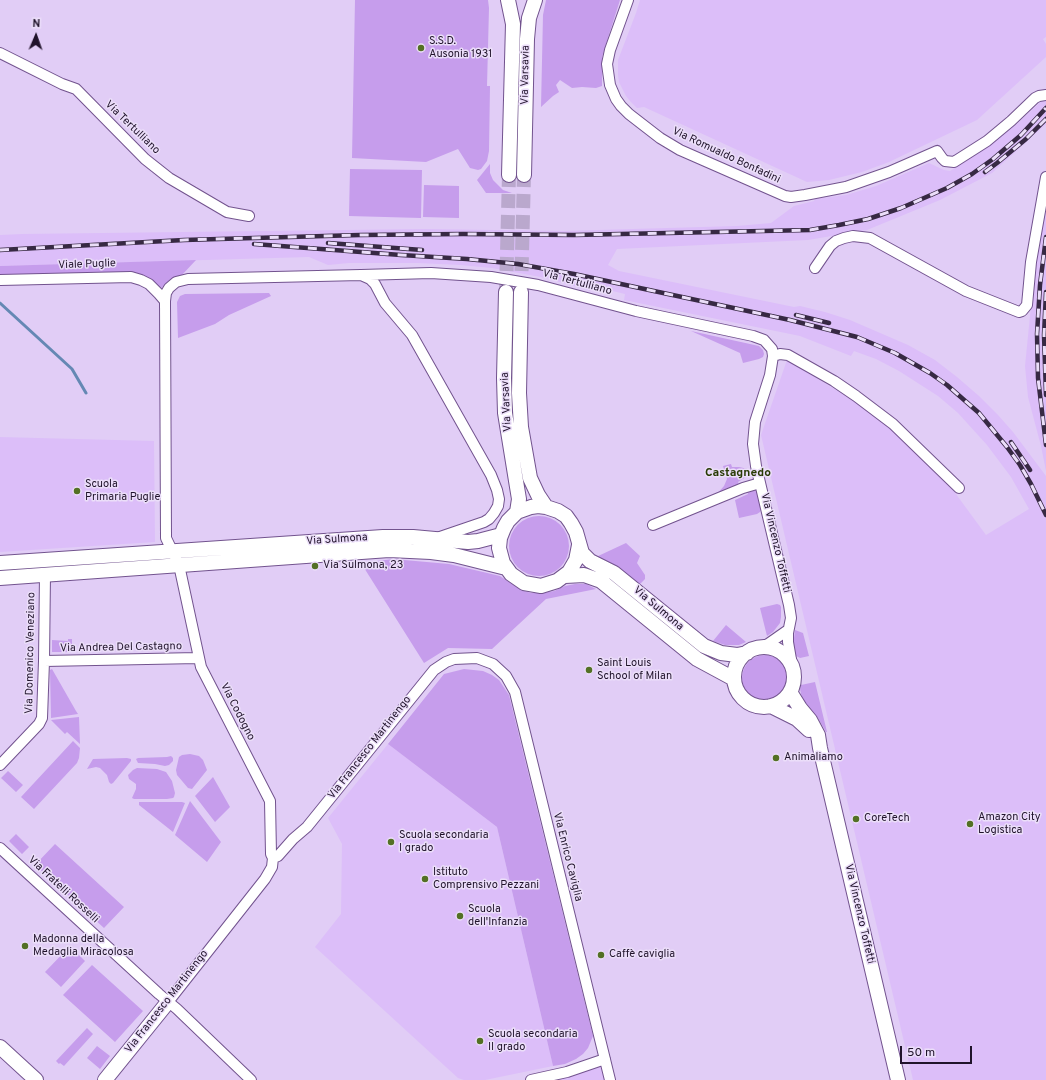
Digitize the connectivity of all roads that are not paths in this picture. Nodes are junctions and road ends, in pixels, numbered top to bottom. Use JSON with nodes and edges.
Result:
{"nodes":[{"id":1,"x":508,"y":0,"type":"edge"},
{"id":2,"x":535,"y":0,"type":"edge"},
{"id":3,"x":628,"y":0,"type":"edge"},
{"id":4,"x":0,"y":53,"type":"edge"},
{"id":5,"x":1046,"y":95,"type":"edge"},
{"id":6,"x":509,"y":175,"type":"tunnel mouth"},
{"id":7,"x":524,"y":175,"type":"tunnel mouth"},
{"id":8,"x":1046,"y":177,"type":"edge"},
{"id":9,"x":249,"y":216,"type":"dead end"},
{"id":10,"x":815,"y":268,"type":"dead end"},
{"id":11,"x":361,"y":275,"type":"junction"},
{"id":12,"x":0,"y":280,"type":"edge"},
{"id":13,"x":506,"y":292,"type":"tunnel mouth"},
{"id":14,"x":521,"y":292,"type":"tunnel mouth"},
{"id":15,"x":165,"y":301,"type":"junction"},
{"id":16,"x":773,"y":356,"type":"junction"},
{"id":17,"x":760,"y":483,"type":"junction"},
{"id":18,"x":959,"y":488,"type":"dead end"},
{"id":19,"x":546,"y":507,"type":"junction"},
{"id":20,"x":517,"y":512,"type":"junction"},
{"id":21,"x":653,"y":525,"type":"dead end"},
{"id":22,"x":501,"y":535,"type":"junction"},
{"id":23,"x":436,"y":538,"type":"junction"},
{"id":24,"x":579,"y":545,"type":"junction"},
{"id":25,"x":172,"y":551,"type":"junction"},
{"id":26,"x":0,"y":563,"type":"edge"},
{"id":27,"x":179,"y":565,"type":"junction"},
{"id":28,"x":506,"y":568,"type":"junction"},
{"id":29,"x":45,"y":574,"type":"junction"},
{"id":30,"x":565,"y":576,"type":"junction"},
{"id":31,"x":0,"y":578,"type":"edge"},
{"id":32,"x":788,"y":630,"type":"junction"},
{"id":33,"x":762,"y":647,"type":"junction"},
{"id":34,"x":746,"y":652,"type":"junction"},
{"id":35,"x":198,"y":658,"type":"junction"},
{"id":36,"x":477,"y":658,"type":"joint"},
{"id":37,"x":44,"y":661,"type":"junction"},
{"id":38,"x":792,"y":665,"type":"junction"},
{"id":39,"x":734,"y":679,"type":"junction"},
{"id":40,"x":790,"y":692,"type":"junction"},
{"id":41,"x":771,"y":706,"type":"junction"},
{"id":42,"x":820,"y":748,"type":"junction"},
{"id":43,"x":0,"y":765,"type":"edge"},
{"id":44,"x":0,"y":848,"type":"edge"},
{"id":45,"x":273,"y":862,"type":"junction"},
{"id":46,"x":168,"y":1002,"type":"junction"},
{"id":47,"x":0,"y":1047,"type":"edge"},
{"id":48,"x":605,"y":1059,"type":"junction"},
{"id":49,"x":36,"y":1080,"type":"edge"},
{"id":50,"x":105,"y":1080,"type":"edge"},
{"id":51,"x":251,"y":1080,"type":"edge"},
{"id":52,"x":531,"y":1080,"type":"edge"},
{"id":53,"x":610,"y":1080,"type":"edge"},
{"id":54,"x":898,"y":1080,"type":"edge"}],
"edges":[{"from":1,"to":6,"type":"street","name":"Via Varsavia"},
{"from":2,"to":7,"type":"street","name":"Via Varsavia"},
{"from":3,"to":5,"type":"street","name":"Via Romualdo Bonfadini"},
{"from":4,"to":9,"type":"street","name":"Via Tertulliano"},
{"from":8,"to":10,"type":"street"},
{"from":11,"to":15,"type":"street","name":"Via Tertulliano"},
{"from":11,"to":16,"type":"street","name":"Via Tertulliano"},
{"from":11,"to":23,"type":"street"},
{"from":12,"to":15,"type":"street","name":"Viale Puglie"},
{"from":13,"to":20,"type":"street","name":"Via Varsavia"},
{"from":14,"to":19,"type":"street","name":"Via Varsavia"},
{"from":15,"to":25,"type":"street"},
{"from":16,"to":17,"type":"street","name":"Via Vincenzo Toffetti"},
{"from":16,"to":18,"type":"street"},
{"from":17,"to":21,"type":"street"},
{"from":17,"to":32,"type":"street","name":"Via Vincenzo Toffetti"},
{"from":19,"to":20,"type":"street","name":"Via Sulmona"},
{"from":19,"to":24,"type":"street","name":"Via Sulmona"},
{"from":20,"to":22,"type":"street"},
{"from":22,"to":23,"type":"street","name":"Via Sulmona"},
{"from":22,"to":28,"type":"street"},
{"from":23,"to":25,"type":"street","name":"Via Sulmona"},
{"from":24,"to":30,"type":"street"},
{"from":24,"to":34,"type":"street","name":"Via Sulmona"},
{"from":25,"to":26,"type":"street","name":"Via Sulmona"},
{"from":25,"to":27,"type":"street"},
{"from":27,"to":28,"type":"street","name":"Via Sulmona"},
{"from":27,"to":29,"type":"street","name":"Via Sulmona"},
{"from":27,"to":35,"type":"street","name":"Via Codogno"},
{"from":28,"to":30,"type":"street","name":"Via Sulmona"},
{"from":29,"to":31,"type":"street","name":"Via Sulmona"},
{"from":29,"to":37,"type":"street","name":"Via Domenico Veneziano"},
{"from":30,"to":39,"type":"street","name":"Via Sulmona"},
{"from":32,"to":33,"type":"street"},
{"from":32,"to":38,"type":"street","name":"Via Vincenzo Toffetti"},
{"from":33,"to":34,"type":"street"},
{"from":33,"to":38,"type":"street"},
{"from":34,"to":39,"type":"street"},
{"from":35,"to":37,"type":"street","name":"Via Andrea Del Castagno"},
{"from":35,"to":45,"type":"street","name":"Via Codogno"},
{"from":36,"to":45,"type":"street","name":"Via Francesco Martinengo"},
{"from":36,"to":48,"type":"street","name":"Via Enrico Caviglia"},
{"from":37,"to":43,"type":"street","name":"Via Domenico Veneziano"},
{"from":38,"to":40,"type":"street","name":"Via Vincenzo Toffetti"},
{"from":39,"to":41,"type":"street","name":"Via Vincenzo Toffetti"},
{"from":40,"to":41,"type":"street"},
{"from":40,"to":42,"type":"street","name":"Via Vincenzo Toffetti"},
{"from":41,"to":42,"type":"street","name":"Via Vincenzo Toffetti"},
{"from":42,"to":54,"type":"street","name":"Via Vincenzo Toffetti"},
{"from":44,"to":46,"type":"street","name":"Via Fratelli Rosselli"},
{"from":45,"to":46,"type":"street","name":"Via Francesco Martinengo"},
{"from":46,"to":50,"type":"street","name":"Via Francesco Martinengo"},
{"from":46,"to":51,"type":"street","name":"Via Fratelli Rosselli"},
{"from":47,"to":49,"type":"street"},
{"from":48,"to":52,"type":"street"},
{"from":48,"to":53,"type":"street","name":"Via Enrico Caviglia"}]}
